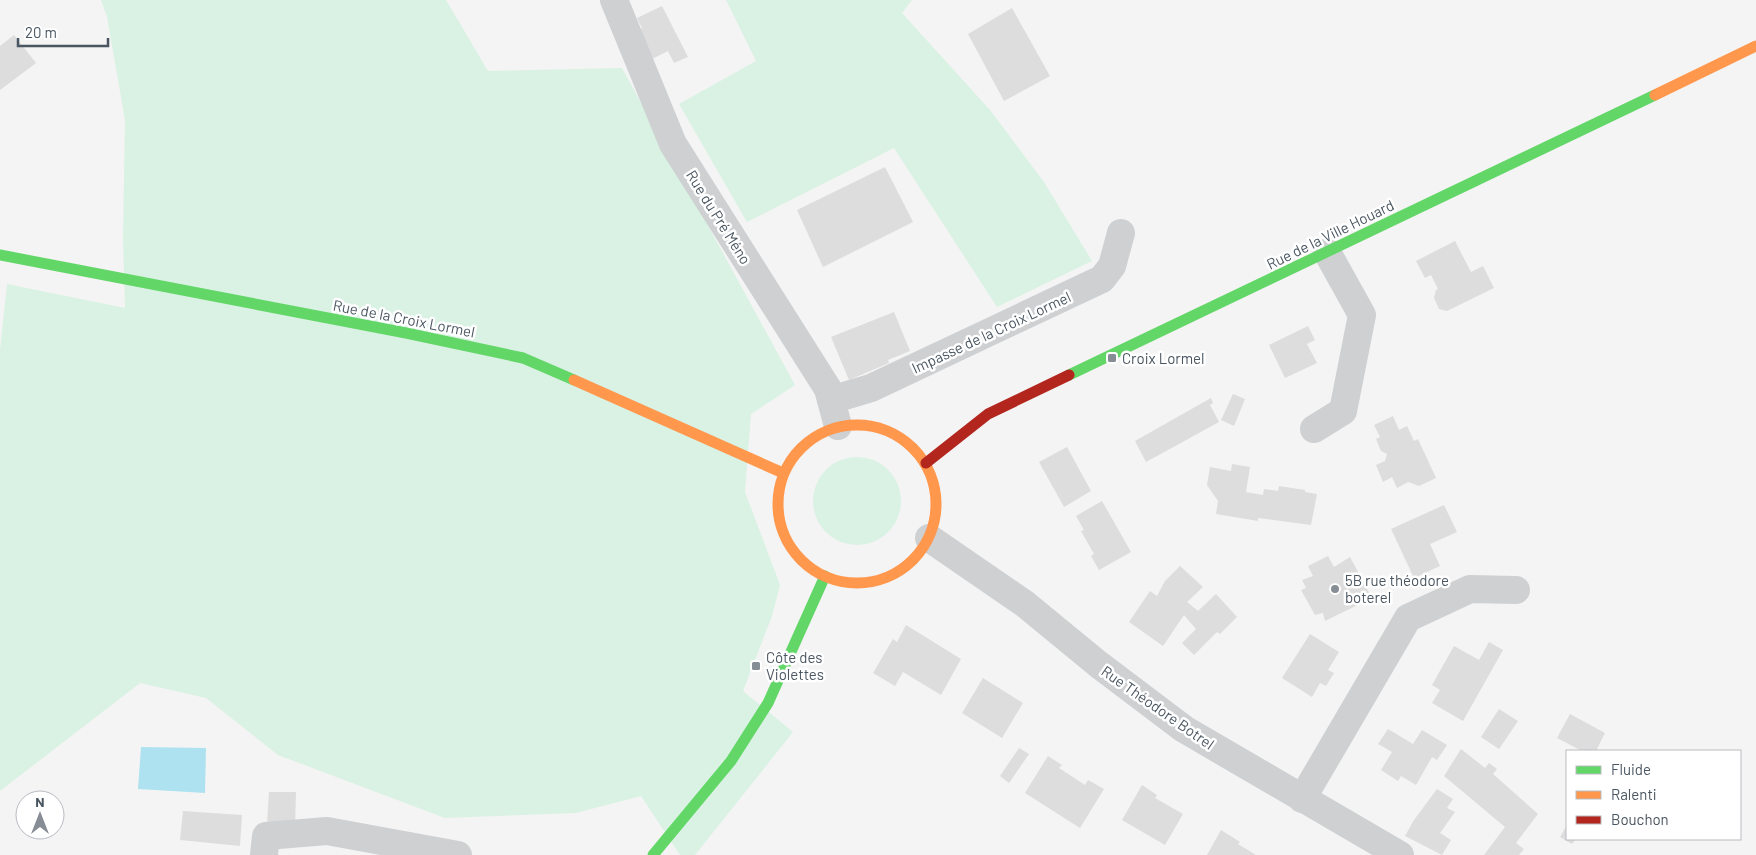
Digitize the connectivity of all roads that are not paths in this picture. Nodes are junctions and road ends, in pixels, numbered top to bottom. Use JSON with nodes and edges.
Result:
{"nodes":[{"id":1,"x":614,"y":0,"type":"edge"},
{"id":2,"x":1756,"y":46,"type":"edge"},
{"id":3,"x":1121,"y":233,"type":"dead end"},
{"id":4,"x":1326,"y":252,"type":"junction"},
{"id":5,"x":0,"y":255,"type":"edge"},
{"id":6,"x":831,"y":400,"type":"junction"},
{"id":7,"x":838,"y":426,"type":"junction"},
{"id":8,"x":1314,"y":429,"type":"dead end"},
{"id":9,"x":926,"y":463,"type":"junction"},
{"id":10,"x":783,"y":473,"type":"junction"},
{"id":11,"x":929,"y":538,"type":"junction"},
{"id":12,"x":825,"y":576,"type":"junction"},
{"id":13,"x":1516,"y":590,"type":"dead end"},
{"id":14,"x":1302,"y":799,"type":"junction"},
{"id":15,"x":264,"y":855,"type":"edge"},
{"id":16,"x":458,"y":855,"type":"edge"},
{"id":17,"x":653,"y":855,"type":"edge"},
{"id":18,"x":1400,"y":855,"type":"edge"}],
"edges":[{"from":1,"to":6,"type":"street","name":"Rue du Pré Méno"},
{"from":2,"to":4,"type":"street","name":"Rue de la Ville Houard"},
{"from":3,"to":6,"type":"street","name":"Impasse de la Croix Lormel"},
{"from":4,"to":8,"type":"street"},
{"from":4,"to":9,"type":"street","name":"Rue de la Ville Houard"},
{"from":5,"to":10,"type":"street","name":"Rue de la Croix Lormel"},
{"from":6,"to":7,"type":"street","name":"Rue du Pré Méno"},
{"from":7,"to":9,"type":"street"},
{"from":7,"to":10,"type":"street"},
{"from":9,"to":11,"type":"street"},
{"from":10,"to":12,"type":"street"},
{"from":11,"to":12,"type":"street"},
{"from":11,"to":14,"type":"street","name":"Rue Théodore Botrel"},
{"from":12,"to":17,"type":"street"},
{"from":13,"to":14,"type":"street"},
{"from":14,"to":18,"type":"street","name":"Rue Théodore Botrel"},
{"from":15,"to":16,"type":"street"}]}
